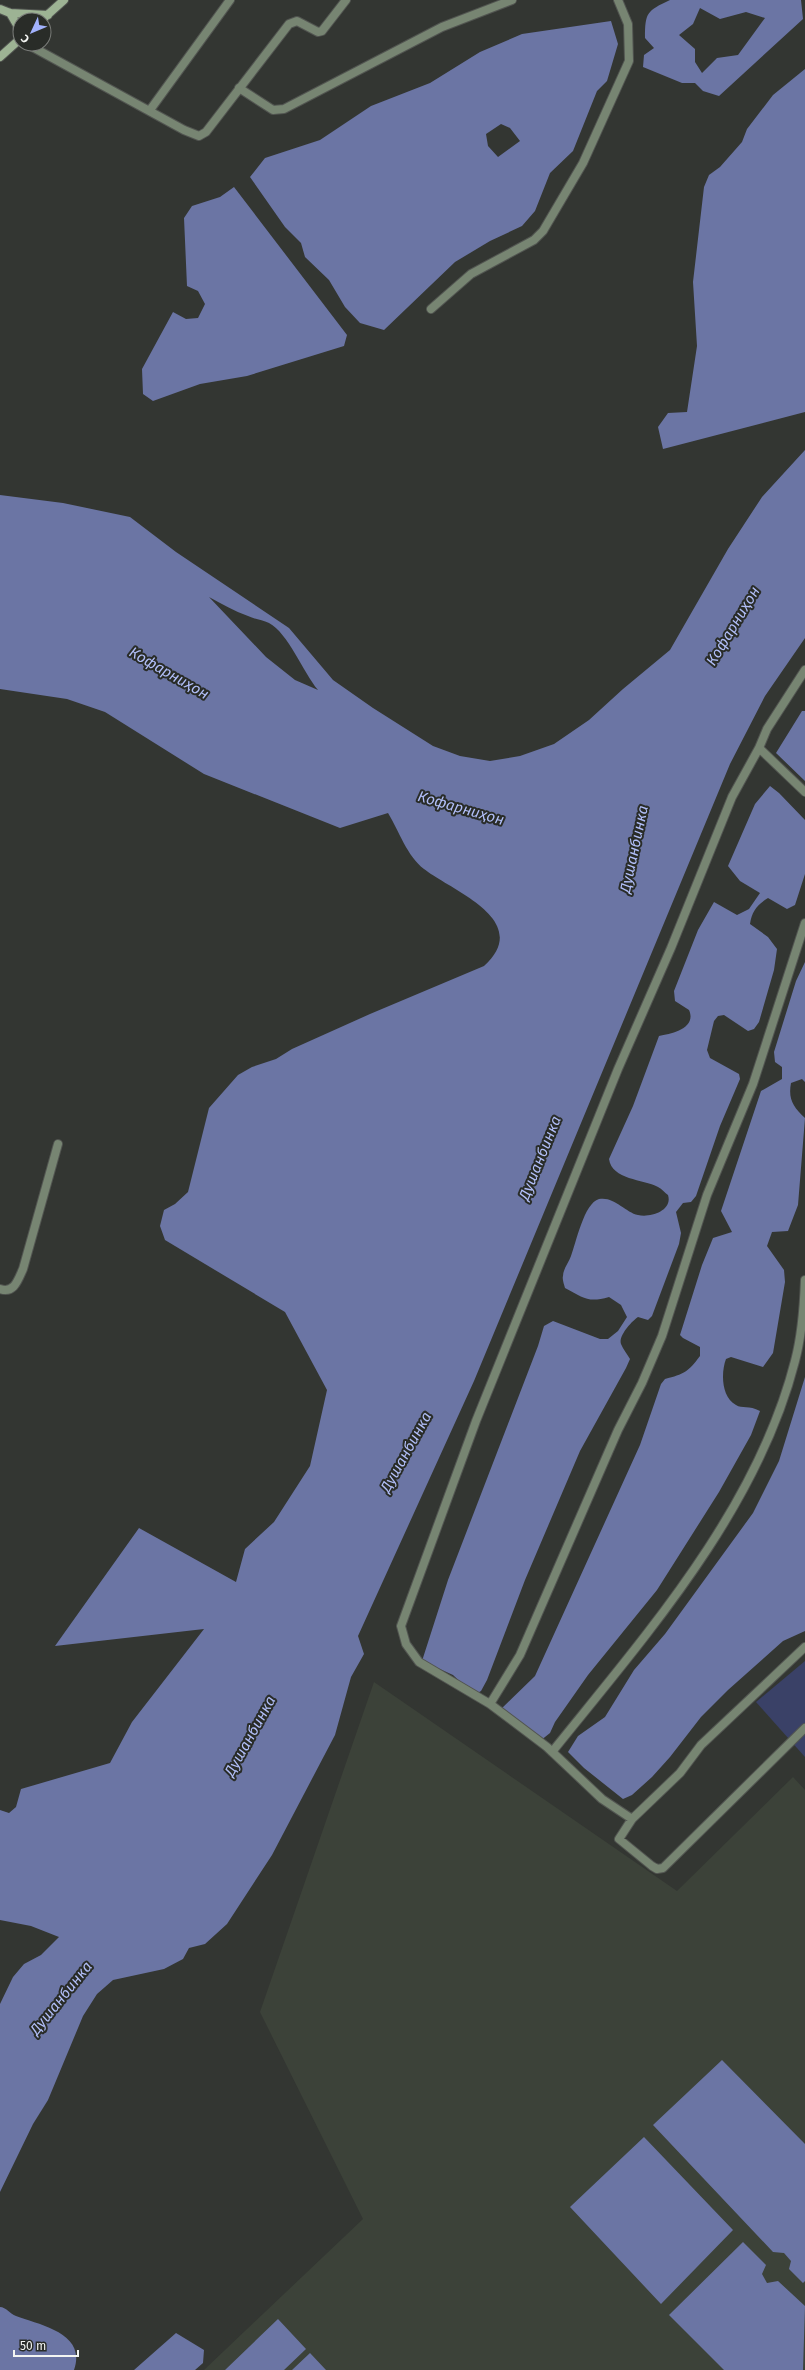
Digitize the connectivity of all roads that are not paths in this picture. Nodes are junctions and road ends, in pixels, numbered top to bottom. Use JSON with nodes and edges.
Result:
{"nodes":[{"id":1,"x":64,"y":0,"type":"edge"},
{"id":2,"x":230,"y":0,"type":"edge"},
{"id":3,"x":346,"y":0,"type":"edge"},
{"id":4,"x":512,"y":0,"type":"edge"},
{"id":5,"x":618,"y":0,"type":"edge"},
{"id":6,"x":0,"y":9,"type":"edge"},
{"id":7,"x":51,"y":12,"type":"edge"},
{"id":8,"x":10,"y":13,"type":"joint"},
{"id":9,"x":12,"y":17,"type":"edge"},
{"id":10,"x":12,"y":47,"type":"edge"},
{"id":11,"x":42,"y":52,"type":"edge"},
{"id":12,"x":0,"y":57,"type":"edge"},
{"id":13,"x":239,"y":88,"type":"junction"},
{"id":14,"x":150,"y":110,"type":"junction"},
{"id":15,"x":431,"y":309,"type":"dead end"},
{"id":16,"x":805,"y":670,"type":"edge"},
{"id":17,"x":759,"y":748,"type":"junction"},
{"id":18,"x":805,"y":792,"type":"edge"},
{"id":19,"x":805,"y":923,"type":"edge"},
{"id":20,"x":58,"y":1144,"type":"dead end"},
{"id":21,"x":805,"y":1280,"type":"edge"},
{"id":22,"x":0,"y":1289,"type":"edge"},
{"id":23,"x":805,"y":1647,"type":"edge"},
{"id":24,"x":490,"y":1704,"type":"junction"},
{"id":25,"x":805,"y":1728,"type":"edge"},
{"id":26,"x":552,"y":1752,"type":"junction"},
{"id":27,"x":632,"y":1819,"type":"junction"}],
"edges":[{"from":1,"to":7,"type":"main road"},
{"from":2,"to":14,"type":"street"},
{"from":3,"to":13,"type":"street"},
{"from":4,"to":13,"type":"street"},
{"from":5,"to":15,"type":"street"},
{"from":6,"to":8,"type":"main road"},
{"from":8,"to":9,"type":"main road"},
{"from":10,"to":12,"type":"main road"},
{"from":11,"to":14,"type":"street"},
{"from":13,"to":14,"type":"street"},
{"from":16,"to":17,"type":"street"},
{"from":17,"to":18,"type":"street"},
{"from":17,"to":24,"type":"street"},
{"from":19,"to":24,"type":"street"},
{"from":20,"to":22,"type":"street"},
{"from":21,"to":26,"type":"street"},
{"from":23,"to":27,"type":"street"},
{"from":24,"to":26,"type":"street"},
{"from":25,"to":27,"type":"street"},
{"from":26,"to":27,"type":"street"}]}
